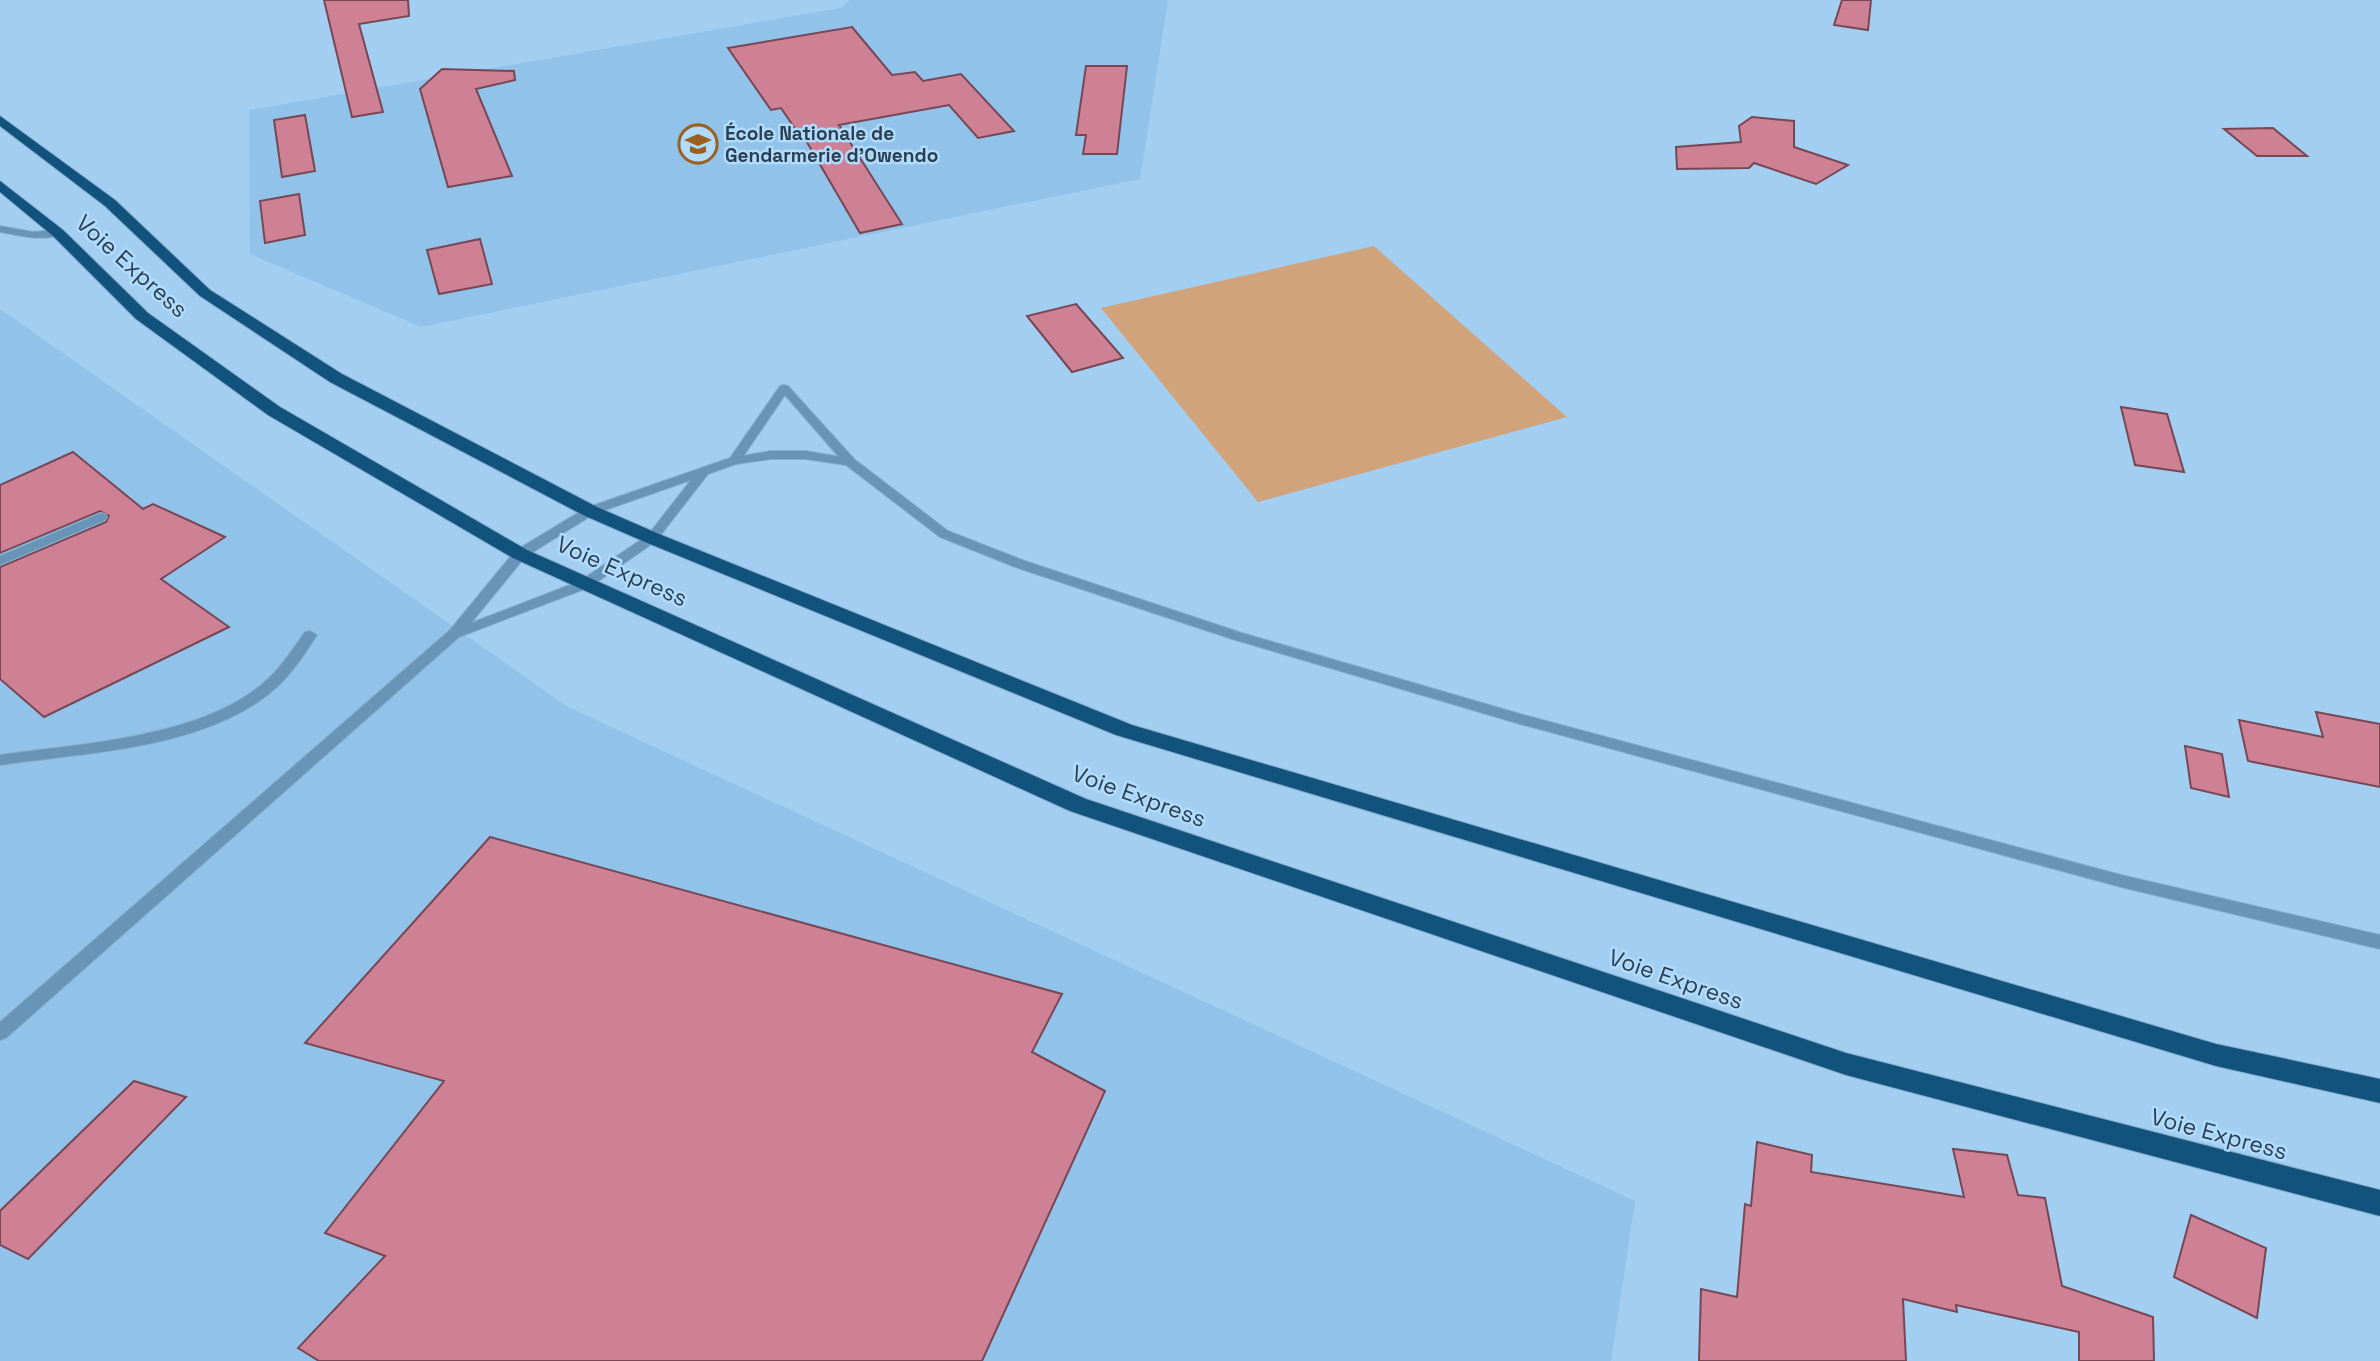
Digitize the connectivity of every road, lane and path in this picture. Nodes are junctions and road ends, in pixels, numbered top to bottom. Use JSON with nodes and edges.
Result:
{"nodes":[{"id":1,"x":0,"y":120,"type":"edge"},
{"id":2,"x":0,"y":185,"type":"edge"},
{"id":3,"x":0,"y":229,"type":"edge"},
{"id":4,"x":58,"y":233,"type":"junction"},
{"id":5,"x":734,"y":461,"type":"junction"},
{"id":6,"x":850,"y":462,"type":"junction"},
{"id":7,"x":704,"y":472,"type":"junction"},
{"id":8,"x":590,"y":511,"type":"junction"},
{"id":9,"x":101,"y":517,"type":"dead end"},
{"id":10,"x":652,"y":538,"type":"junction"},
{"id":11,"x":520,"y":554,"type":"junction"},
{"id":12,"x":0,"y":561,"type":"edge"},
{"id":13,"x":585,"y":584,"type":"junction"},
{"id":14,"x":455,"y":633,"type":"junction"},
{"id":15,"x":310,"y":635,"type":"dead end"},
{"id":16,"x":0,"y":760,"type":"edge"},
{"id":17,"x":2380,"y":942,"type":"edge"},
{"id":18,"x":0,"y":1033,"type":"edge"},
{"id":19,"x":2380,"y":1091,"type":"edge"},
{"id":20,"x":2380,"y":1203,"type":"edge"}],
"edges":[{"from":1,"to":8,"type":"highway"},
{"from":2,"to":4,"type":"highway","name":"Voie Express"},
{"from":3,"to":4,"type":"street"},
{"from":4,"to":11,"type":"highway","name":"Voie Express"},
{"from":5,"to":6,"type":"street"},
{"from":5,"to":6,"type":"street"},
{"from":5,"to":7,"type":"street"},
{"from":6,"to":17,"type":"street"},
{"from":7,"to":8,"type":"street"},
{"from":7,"to":10,"type":"street"},
{"from":8,"to":10,"type":"highway"},
{"from":8,"to":11,"type":"street"},
{"from":9,"to":12,"type":"street"},
{"from":10,"to":13,"type":"street"},
{"from":10,"to":19,"type":"highway"},
{"from":11,"to":13,"type":"highway","name":"Voie Express"},
{"from":11,"to":14,"type":"street"},
{"from":13,"to":14,"type":"street"},
{"from":13,"to":20,"type":"highway","name":"Voie Express"},
{"from":14,"to":18,"type":"street"},
{"from":15,"to":16,"type":"street"}]}
